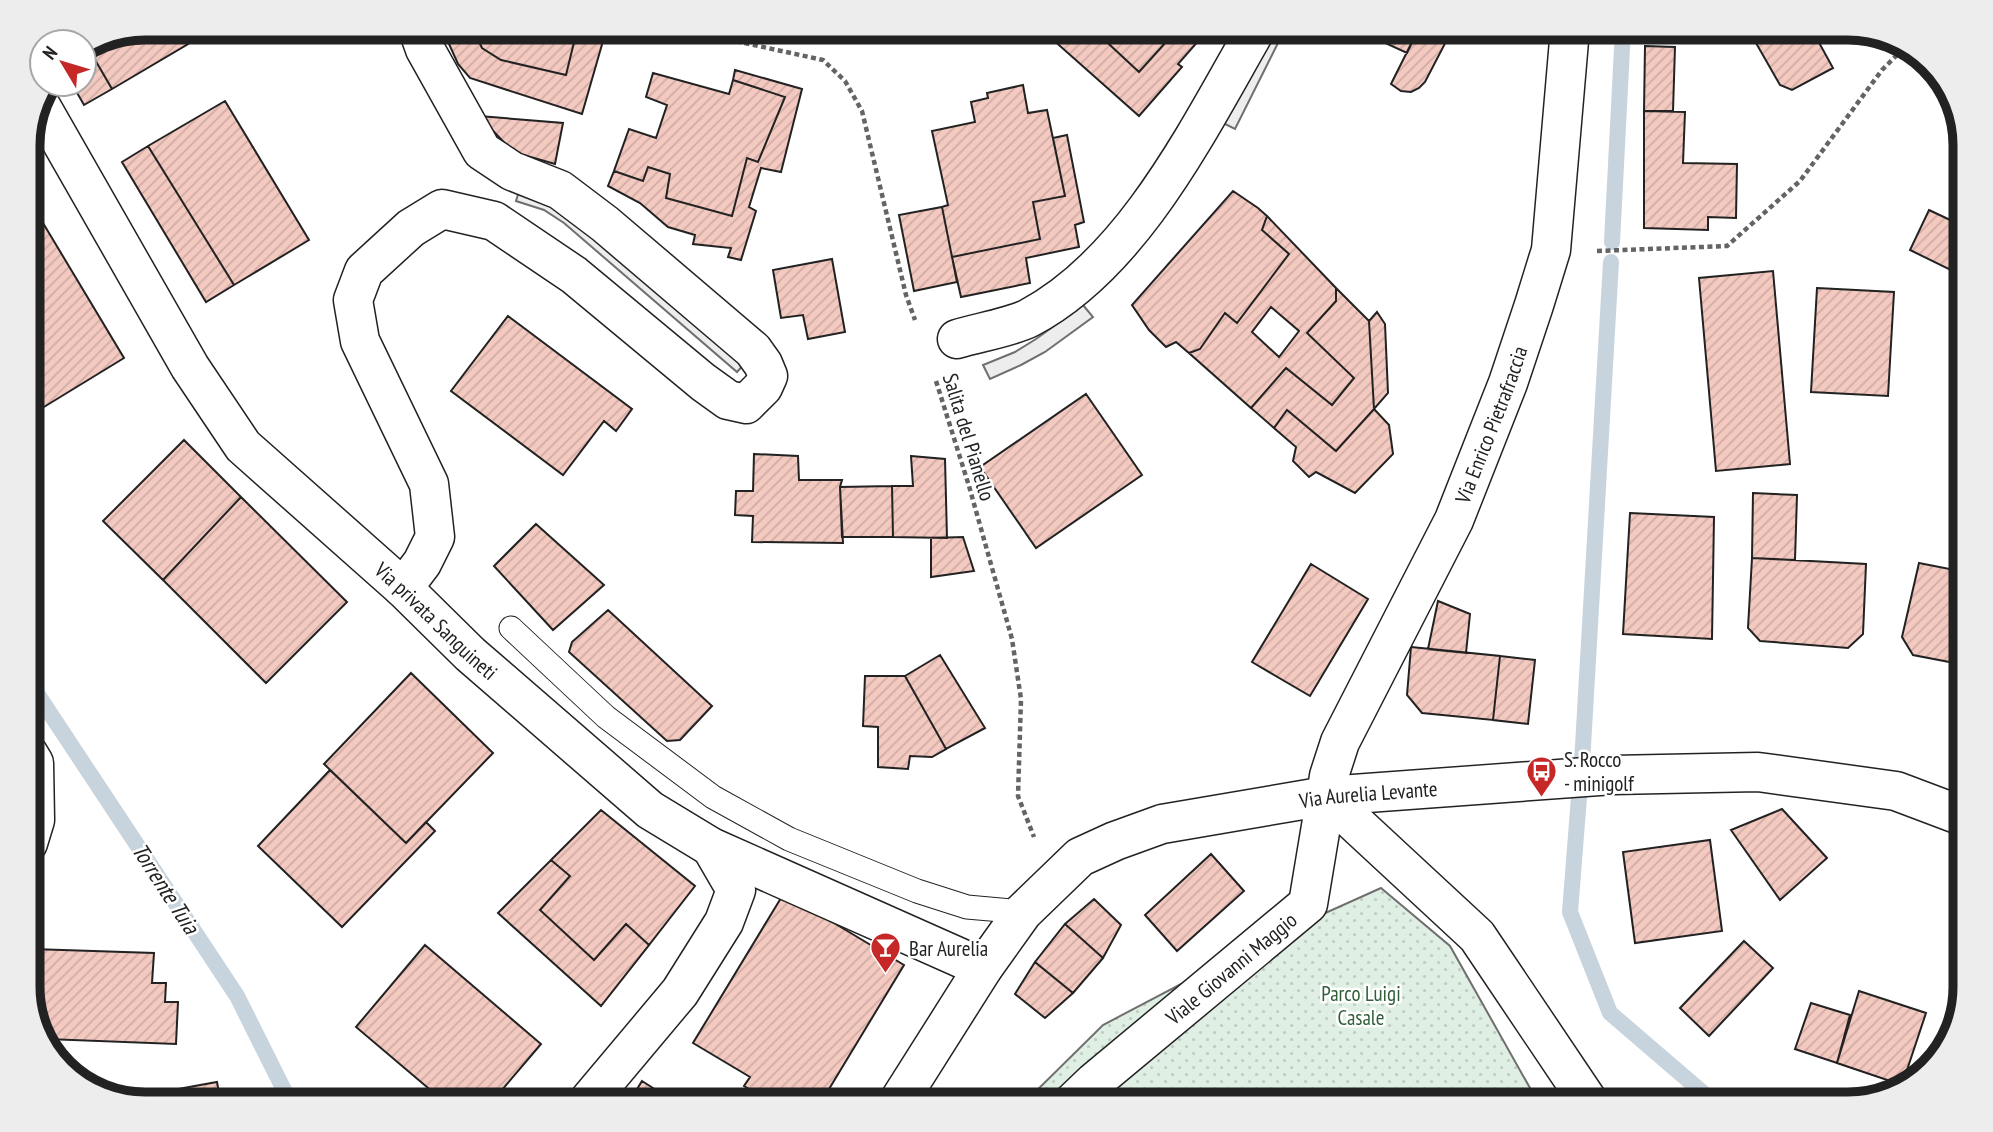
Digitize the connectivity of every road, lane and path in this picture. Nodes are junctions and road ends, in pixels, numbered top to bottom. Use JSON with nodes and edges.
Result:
{"nodes":[{"id":1,"x":421,"y":40,"type":"edge"},
{"id":2,"x":731,"y":40,"type":"edge"},
{"id":3,"x":1250,"y":40,"type":"edge"},
{"id":4,"x":1569,"y":40,"type":"edge"},
{"id":5,"x":1899,"y":53,"type":"edge"},
{"id":6,"x":45,"y":114,"type":"edge"},
{"id":7,"x":1586,"y":251,"type":"dead end"},
{"id":8,"x":915,"y":321,"type":"dead end"},
{"id":9,"x":957,"y":339,"type":"dead end"},
{"id":10,"x":933,"y":373,"type":"dead end"},
{"id":11,"x":403,"y":588,"type":"junction"},
{"id":12,"x":511,"y":628,"type":"dead end"},
{"id":13,"x":1326,"y":796,"type":"junction"},
{"id":14,"x":1953,"y":812,"type":"edge"},
{"id":15,"x":1036,"y":841,"type":"dead end"},
{"id":16,"x":710,"y":847,"type":"junction"},
{"id":17,"x":1023,"y":912,"type":"junction"},
{"id":18,"x":984,"y":968,"type":"junction"},
{"id":19,"x":596,"y":1092,"type":"edge"},
{"id":20,"x":905,"y":1092,"type":"edge"},
{"id":21,"x":1084,"y":1092,"type":"edge"},
{"id":22,"x":1582,"y":1092,"type":"edge"}],
"edges":[{"from":1,"to":11,"type":"street"},
{"from":2,"to":8,"type":"path"},
{"from":3,"to":9,"type":"street"},
{"from":4,"to":13,"type":"street","name":"Via Enrico Pietrafraccia"},
{"from":5,"to":7,"type":"path"},
{"from":6,"to":11,"type":"street","name":"Via privata Sanguineti"},
{"from":10,"to":15,"type":"path","name":"Salita del Pianello"},
{"from":11,"to":16,"type":"street","name":"Via privata Sanguineti"},
{"from":12,"to":17,"type":"lane"},
{"from":13,"to":14,"type":"street","name":"Via Aurelia Levante"},
{"from":13,"to":17,"type":"street","name":"Via Aurelia Levante"},
{"from":13,"to":21,"type":"street","name":"Viale Giovanni Maggio"},
{"from":13,"to":22,"type":"street"},
{"from":16,"to":18,"type":"street","name":"Via privata Sanguineti"},
{"from":16,"to":19,"type":"street"},
{"from":17,"to":18,"type":"street","name":"Via Aurelia Levante"},
{"from":18,"to":20,"type":"street","name":"Via Aurelia Levante"}]}
